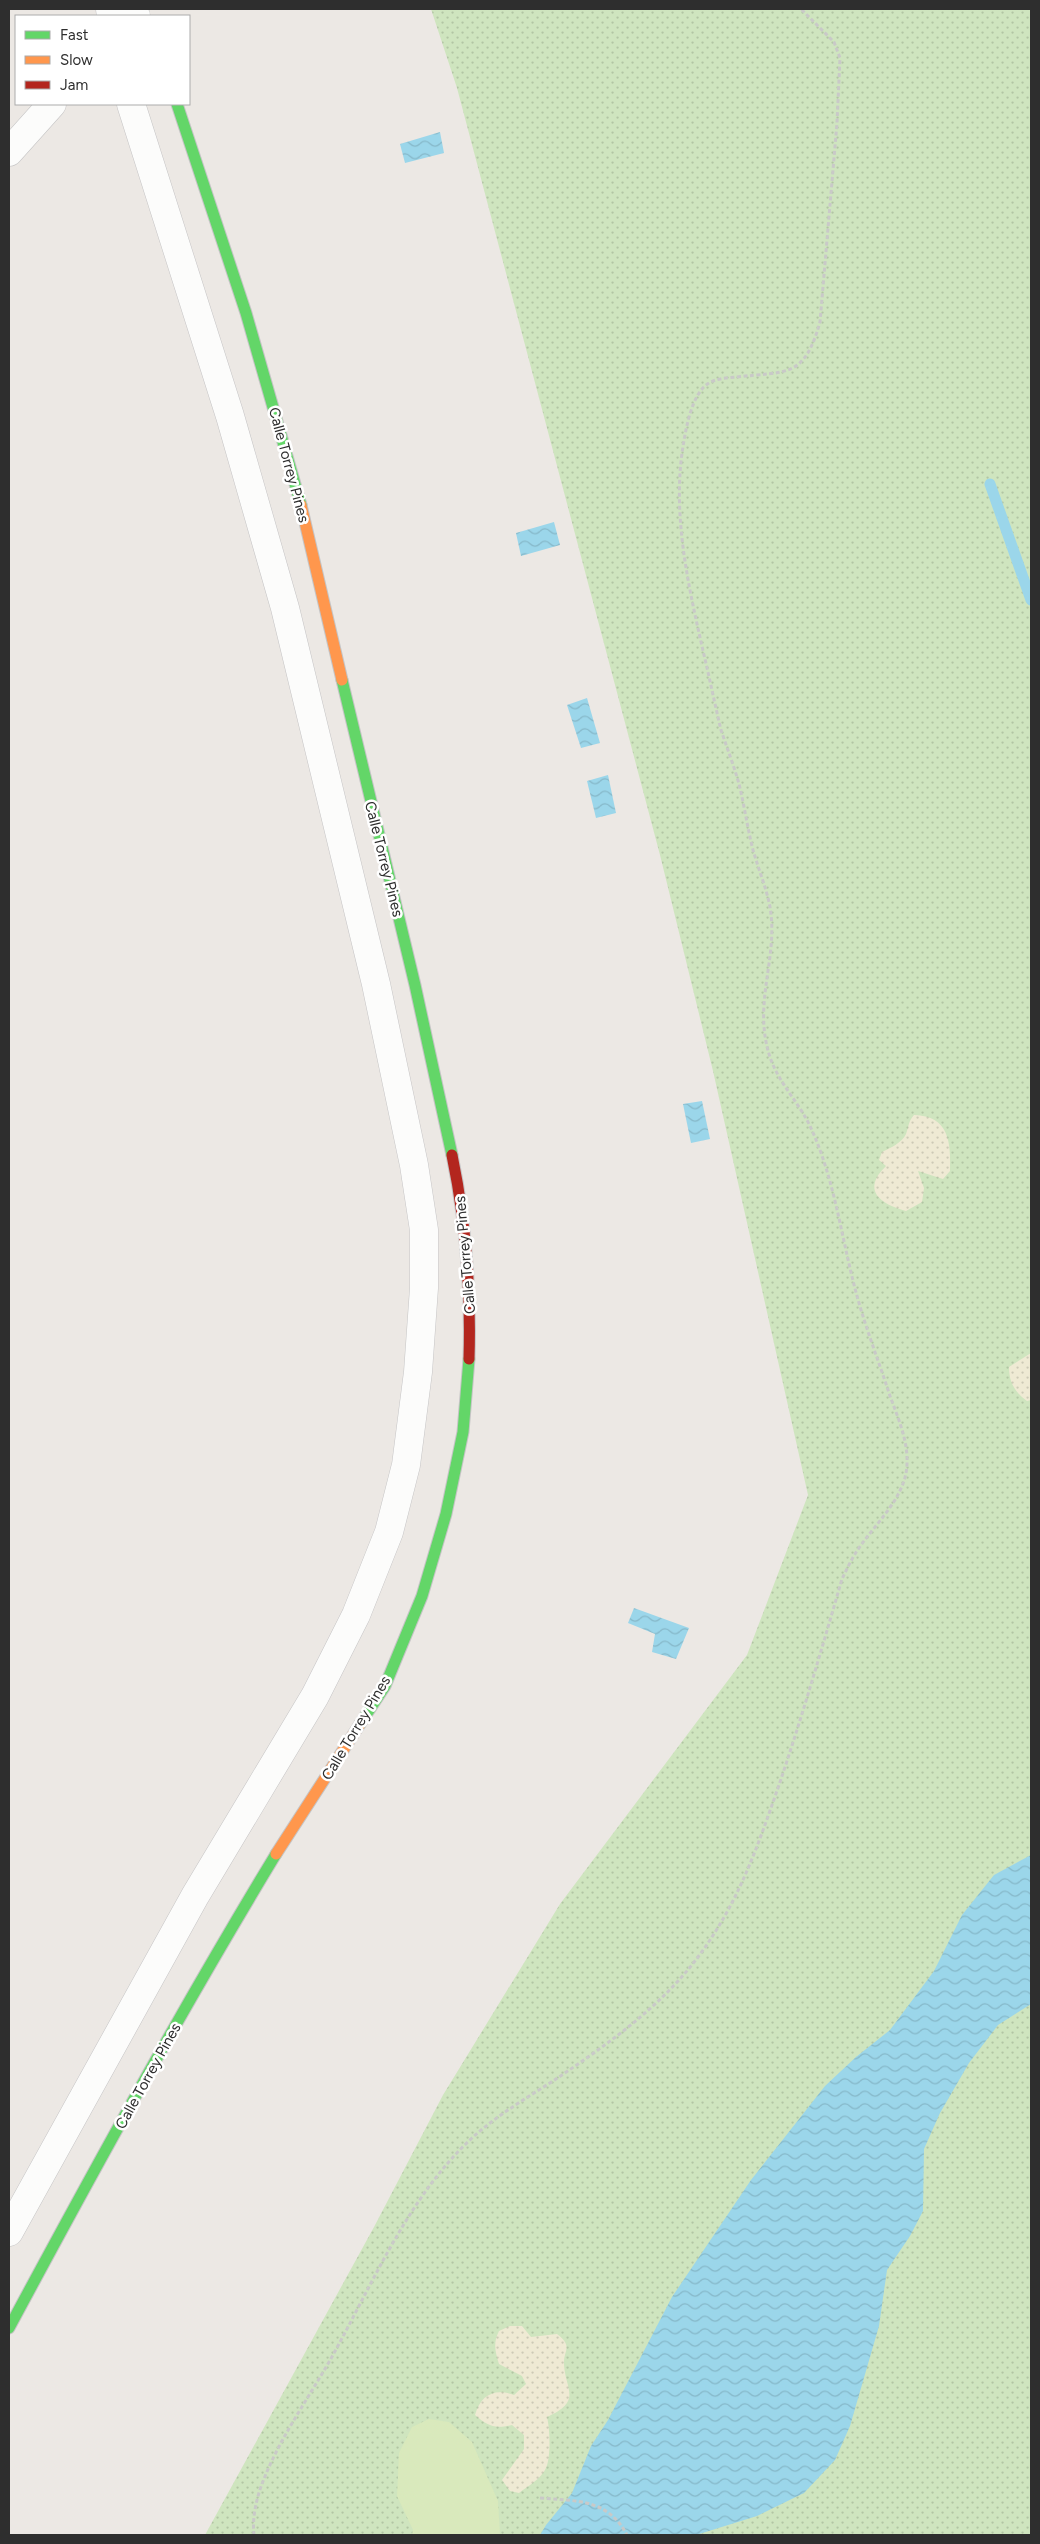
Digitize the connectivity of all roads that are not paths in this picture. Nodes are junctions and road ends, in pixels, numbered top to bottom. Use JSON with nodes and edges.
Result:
{"nodes":[{"id":1,"x":51,"y":105,"type":"edge"},
{"id":2,"x":131,"y":105,"type":"edge"},
{"id":3,"x":177,"y":105,"type":"edge"},
{"id":4,"x":9,"y":152,"type":"edge"},
{"id":5,"x":9,"y":2232,"type":"edge"},
{"id":6,"x":9,"y":2328,"type":"edge"}],
"edges":[{"from":1,"to":4,"type":"street"},
{"from":2,"to":5,"type":"street"},
{"from":3,"to":6,"type":"street","name":"Calle Torrey Pines"}]}
